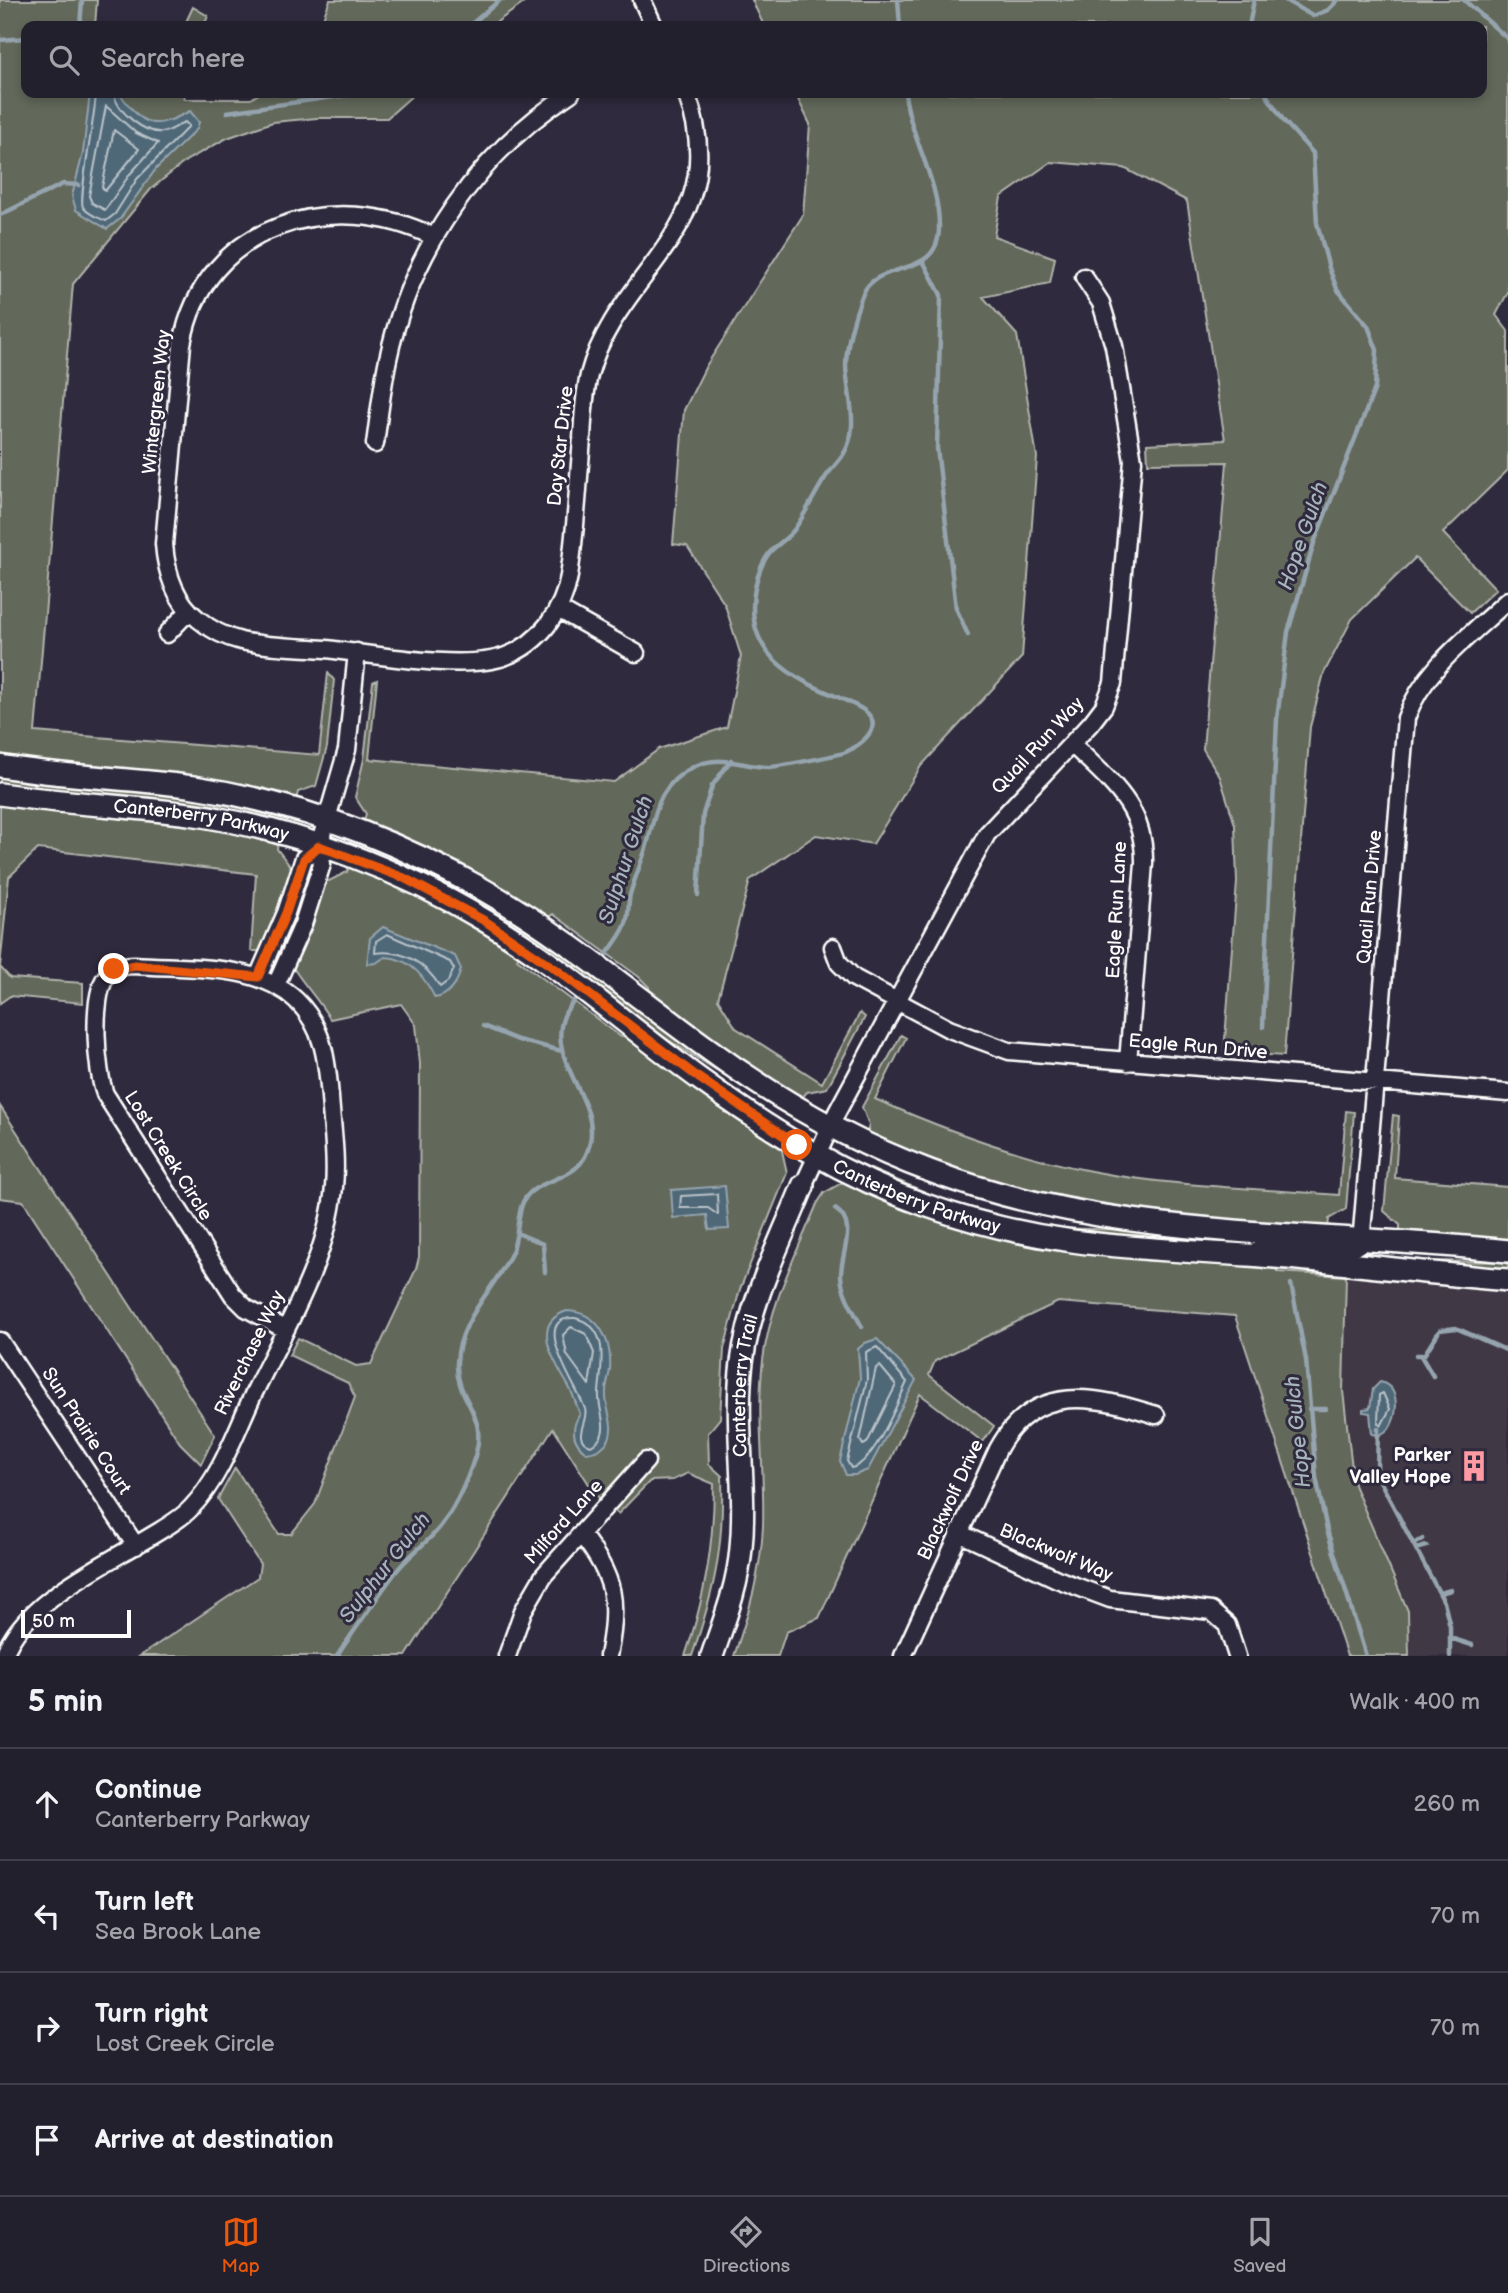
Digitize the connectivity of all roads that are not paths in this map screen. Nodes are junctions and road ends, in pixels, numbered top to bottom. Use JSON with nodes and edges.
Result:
{"nodes":[{"id":1,"x":642,"y":0,"type":"edge"},
{"id":2,"x":652,"y":21,"type":"edge"},
{"id":3,"x":564,"y":98,"type":"edge"},
{"id":4,"x":688,"y":98,"type":"edge"},
{"id":5,"x":434,"y":237,"type":"junction"},
{"id":6,"x":1084,"y":277,"type":"dead end"},
{"id":7,"x":375,"y":444,"type":"dead end"},
{"id":8,"x":1505,"y":608,"type":"edge"},
{"id":9,"x":558,"y":610,"type":"junction"},
{"id":10,"x":189,"y":611,"type":"junction"},
{"id":11,"x":167,"y":634,"type":"dead end"},
{"id":12,"x":357,"y":652,"type":"junction"},
{"id":13,"x":636,"y":653,"type":"dead end"},
{"id":14,"x":1072,"y":744,"type":"junction"},
{"id":15,"x":0,"y":766,"type":"edge"},
{"id":16,"x":0,"y":794,"type":"edge"},
{"id":17,"x":326,"y":820,"type":"junction"},
{"id":18,"x":319,"y":846,"type":"junction"},
{"id":19,"x":833,"y":947,"type":"dead end"},
{"id":20,"x":258,"y":977,"type":"junction"},
{"id":21,"x":276,"y":985,"type":"junction"},
{"id":22,"x":896,"y":1002,"type":"junction"},
{"id":23,"x":1128,"y":1062,"type":"junction"},
{"id":24,"x":1376,"y":1083,"type":"junction"},
{"id":25,"x":1508,"y":1093,"type":"edge"},
{"id":26,"x":830,"y":1126,"type":"junction"},
{"id":27,"x":817,"y":1156,"type":"junction"},
{"id":28,"x":803,"y":1186,"type":"joint"},
{"id":29,"x":1363,"y":1238,"type":"junction"},
{"id":30,"x":1508,"y":1251,"type":"edge"},
{"id":31,"x":1248,"y":1255,"type":"junction"},
{"id":32,"x":1508,"y":1280,"type":"edge"},
{"id":33,"x":284,"y":1329,"type":"junction"},
{"id":34,"x":0,"y":1341,"type":"edge"},
{"id":35,"x":1156,"y":1415,"type":"dead end"},
{"id":36,"x":646,"y":1461,"type":"dead end"},
{"id":37,"x":959,"y":1533,"type":"junction"},
{"id":38,"x":581,"y":1534,"type":"junction"},
{"id":39,"x":136,"y":1546,"type":"junction"},
{"id":40,"x":4,"y":1656,"type":"edge"},
{"id":41,"x":507,"y":1656,"type":"edge"},
{"id":42,"x":608,"y":1656,"type":"edge"},
{"id":43,"x":712,"y":1656,"type":"edge"},
{"id":44,"x":903,"y":1656,"type":"edge"},
{"id":45,"x":1237,"y":1656,"type":"edge"}],
"edges":[{"from":1,"to":2,"type":"street"},
{"from":3,"to":5,"type":"street"},
{"from":4,"to":9,"type":"street","name":"Day Star Drive"},
{"from":5,"to":7,"type":"street"},
{"from":5,"to":10,"type":"street","name":"Wintergreen Way"},
{"from":6,"to":14,"type":"street","name":"Quail Run Way"},
{"from":8,"to":24,"type":"street","name":"Quail Run Drive"},
{"from":9,"to":12,"type":"street","name":"Day Star Drive"},
{"from":9,"to":13,"type":"street"},
{"from":10,"to":11,"type":"street"},
{"from":10,"to":12,"type":"street","name":"Day Star Drive"},
{"from":12,"to":17,"type":"street"},
{"from":14,"to":22,"type":"street","name":"Quail Run Way"},
{"from":14,"to":23,"type":"street","name":"Eagle Run Lane"},
{"from":15,"to":17,"type":"street","name":"Canterberry Parkway"},
{"from":16,"to":18,"type":"street","name":"Canterberry Parkway"},
{"from":17,"to":18,"type":"street"},
{"from":17,"to":26,"type":"street","name":"Canterberry Parkway"},
{"from":18,"to":20,"type":"street"},
{"from":18,"to":21,"type":"street"},
{"from":18,"to":27,"type":"street","name":"Canterberry Parkway"},
{"from":19,"to":22,"type":"street","name":"Eagle Run Drive"},
{"from":20,"to":21,"type":"street","name":"Lost Creek Circle"},
{"from":20,"to":33,"type":"street","name":"Lost Creek Circle"},
{"from":21,"to":33,"type":"street","name":"Riverchase Way"},
{"from":22,"to":23,"type":"street","name":"Eagle Run Drive"},
{"from":22,"to":26,"type":"street","name":"Quail Run Way"},
{"from":23,"to":24,"type":"street","name":"Eagle Run Drive"},
{"from":24,"to":25,"type":"street","name":"Eagle Run Drive"},
{"from":24,"to":29,"type":"street","name":"Quail Run Drive"},
{"from":26,"to":27,"type":"street","name":"Canterberry Trail"},
{"from":26,"to":29,"type":"street","name":"Canterberry Parkway"},
{"from":27,"to":28,"type":"street","name":"Canterberry Trail"},
{"from":27,"to":31,"type":"street","name":"Canterberry Parkway"},
{"from":28,"to":43,"type":"street","name":"Canterberry Trail"},
{"from":29,"to":30,"type":"street","name":"Canterberry Parkway"},
{"from":29,"to":31,"type":"street"},
{"from":31,"to":32,"type":"street","name":"Canterberry Parkway"},
{"from":33,"to":39,"type":"street","name":"Riverchase Way"},
{"from":34,"to":39,"type":"street","name":"Sun Prairie Court"},
{"from":35,"to":37,"type":"street","name":"Blackwolf Drive"},
{"from":36,"to":38,"type":"street","name":"Milford Lane"},
{"from":37,"to":44,"type":"street","name":"Blackwolf Drive"},
{"from":37,"to":45,"type":"street","name":"Blackwolf Way"},
{"from":38,"to":41,"type":"street","name":"Milford Lane"},
{"from":38,"to":42,"type":"street"},
{"from":39,"to":40,"type":"street","name":"Riverchase Way"}]}
